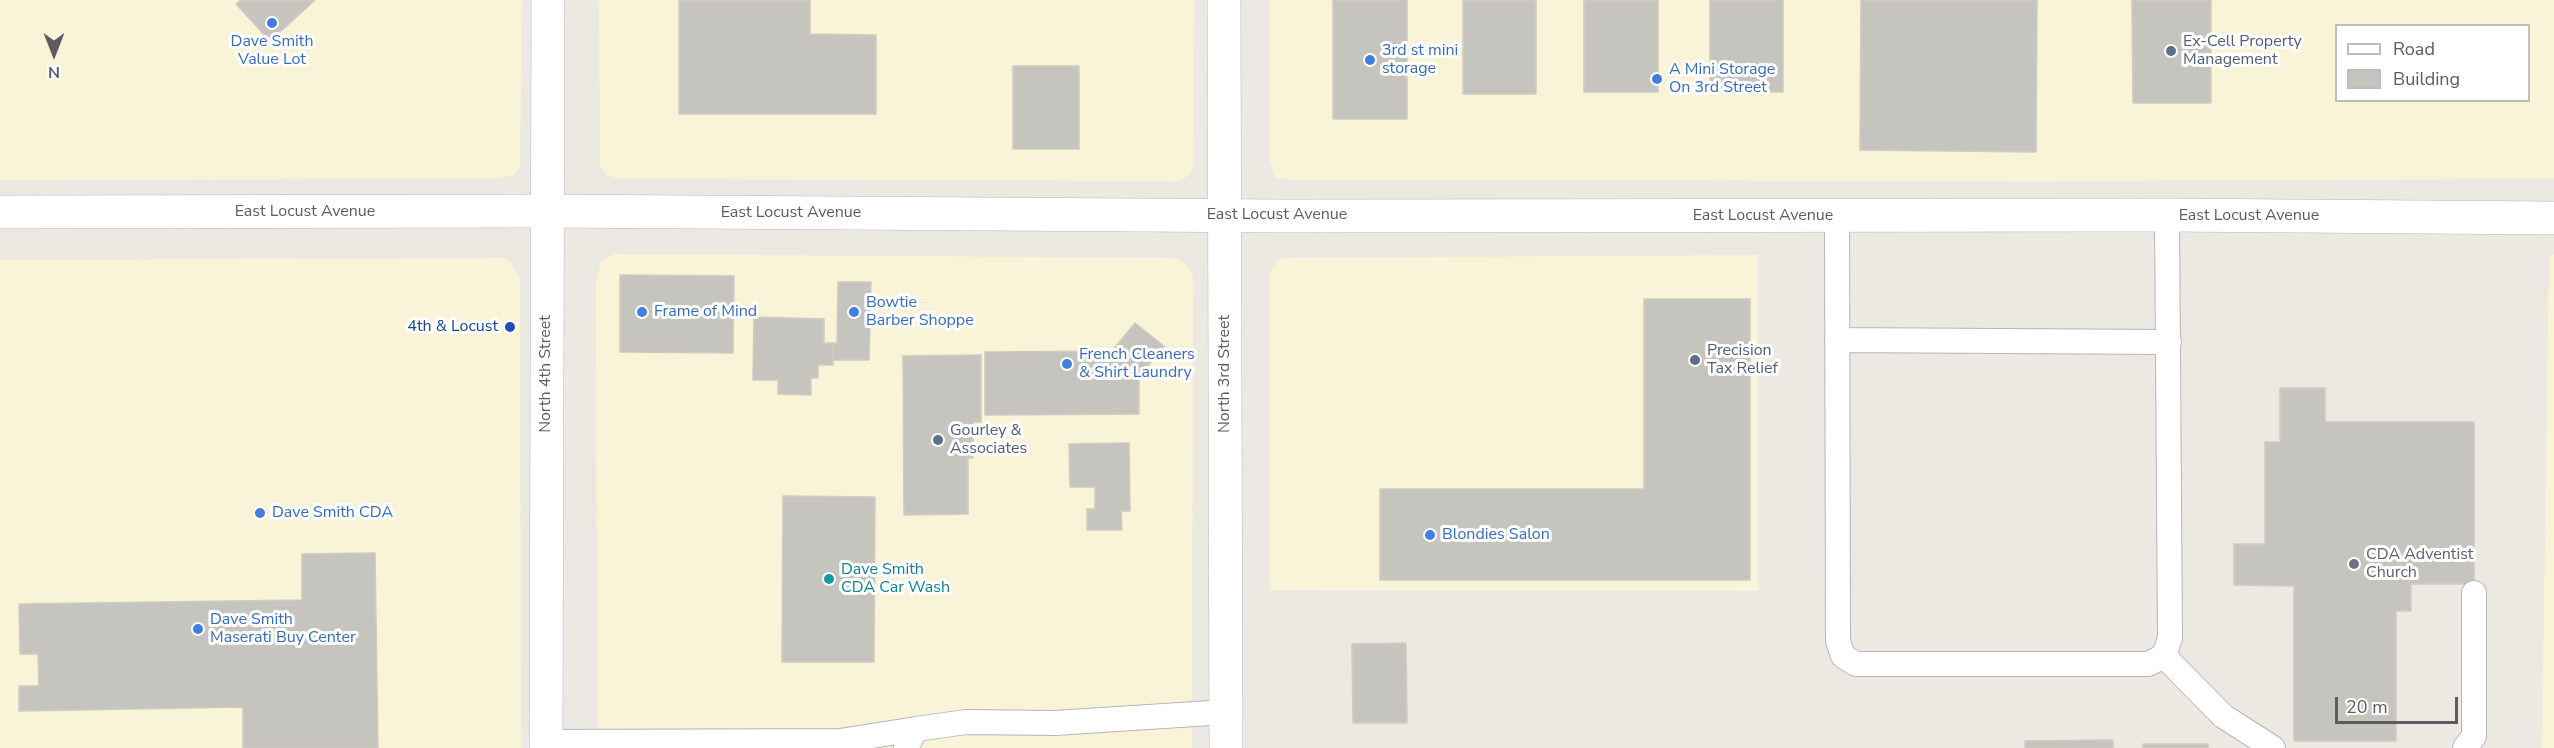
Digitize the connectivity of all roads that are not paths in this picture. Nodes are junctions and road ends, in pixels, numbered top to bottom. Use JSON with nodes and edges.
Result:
{"nodes":[{"id":1,"x":548,"y":0,"type":"edge"},
{"id":2,"x":1224,"y":0,"type":"edge"},
{"id":3,"x":547,"y":211,"type":"junction"},
{"id":4,"x":0,"y":212,"type":"edge"},
{"id":5,"x":1225,"y":215,"type":"junction"},
{"id":6,"x":1837,"y":215,"type":"junction"},
{"id":7,"x":2167,"y":215,"type":"junction"},
{"id":8,"x":2554,"y":218,"type":"edge"},
{"id":9,"x":1837,"y":340,"type":"junction"},
{"id":10,"x":2169,"y":342,"type":"junction"},
{"id":11,"x":2474,"y":593,"type":"dead end"},
{"id":12,"x":2164,"y":656,"type":"junction"},
{"id":13,"x":1226,"y":712,"type":"junction"},
{"id":14,"x":911,"y":738,"type":"edge"},
{"id":15,"x":546,"y":745,"type":"edge"},
{"id":16,"x":1226,"y":748,"type":"edge"},
{"id":17,"x":2273,"y":748,"type":"edge"},
{"id":18,"x":2465,"y":748,"type":"edge"}],
"edges":[{"from":1,"to":3,"type":"street","name":"North 4th Street"},
{"from":2,"to":5,"type":"street","name":"North 3rd Street"},
{"from":3,"to":4,"type":"street","name":"East Locust Avenue"},
{"from":3,"to":5,"type":"street","name":"East Locust Avenue"},
{"from":3,"to":15,"type":"street","name":"North 4th Street"},
{"from":5,"to":6,"type":"street","name":"East Locust Avenue"},
{"from":5,"to":13,"type":"street","name":"North 3rd Street"},
{"from":6,"to":7,"type":"street","name":"East Locust Avenue"},
{"from":6,"to":9,"type":"lane"},
{"from":7,"to":8,"type":"street","name":"East Locust Avenue"},
{"from":7,"to":10,"type":"lane"},
{"from":9,"to":10,"type":"lane"},
{"from":9,"to":12,"type":"lane"},
{"from":10,"to":12,"type":"lane"},
{"from":11,"to":18,"type":"lane"},
{"from":12,"to":17,"type":"lane"},
{"from":13,"to":14,"type":"lane"},
{"from":13,"to":16,"type":"street","name":"North 3rd Street"},
{"from":14,"to":15,"type":"lane"}]}
